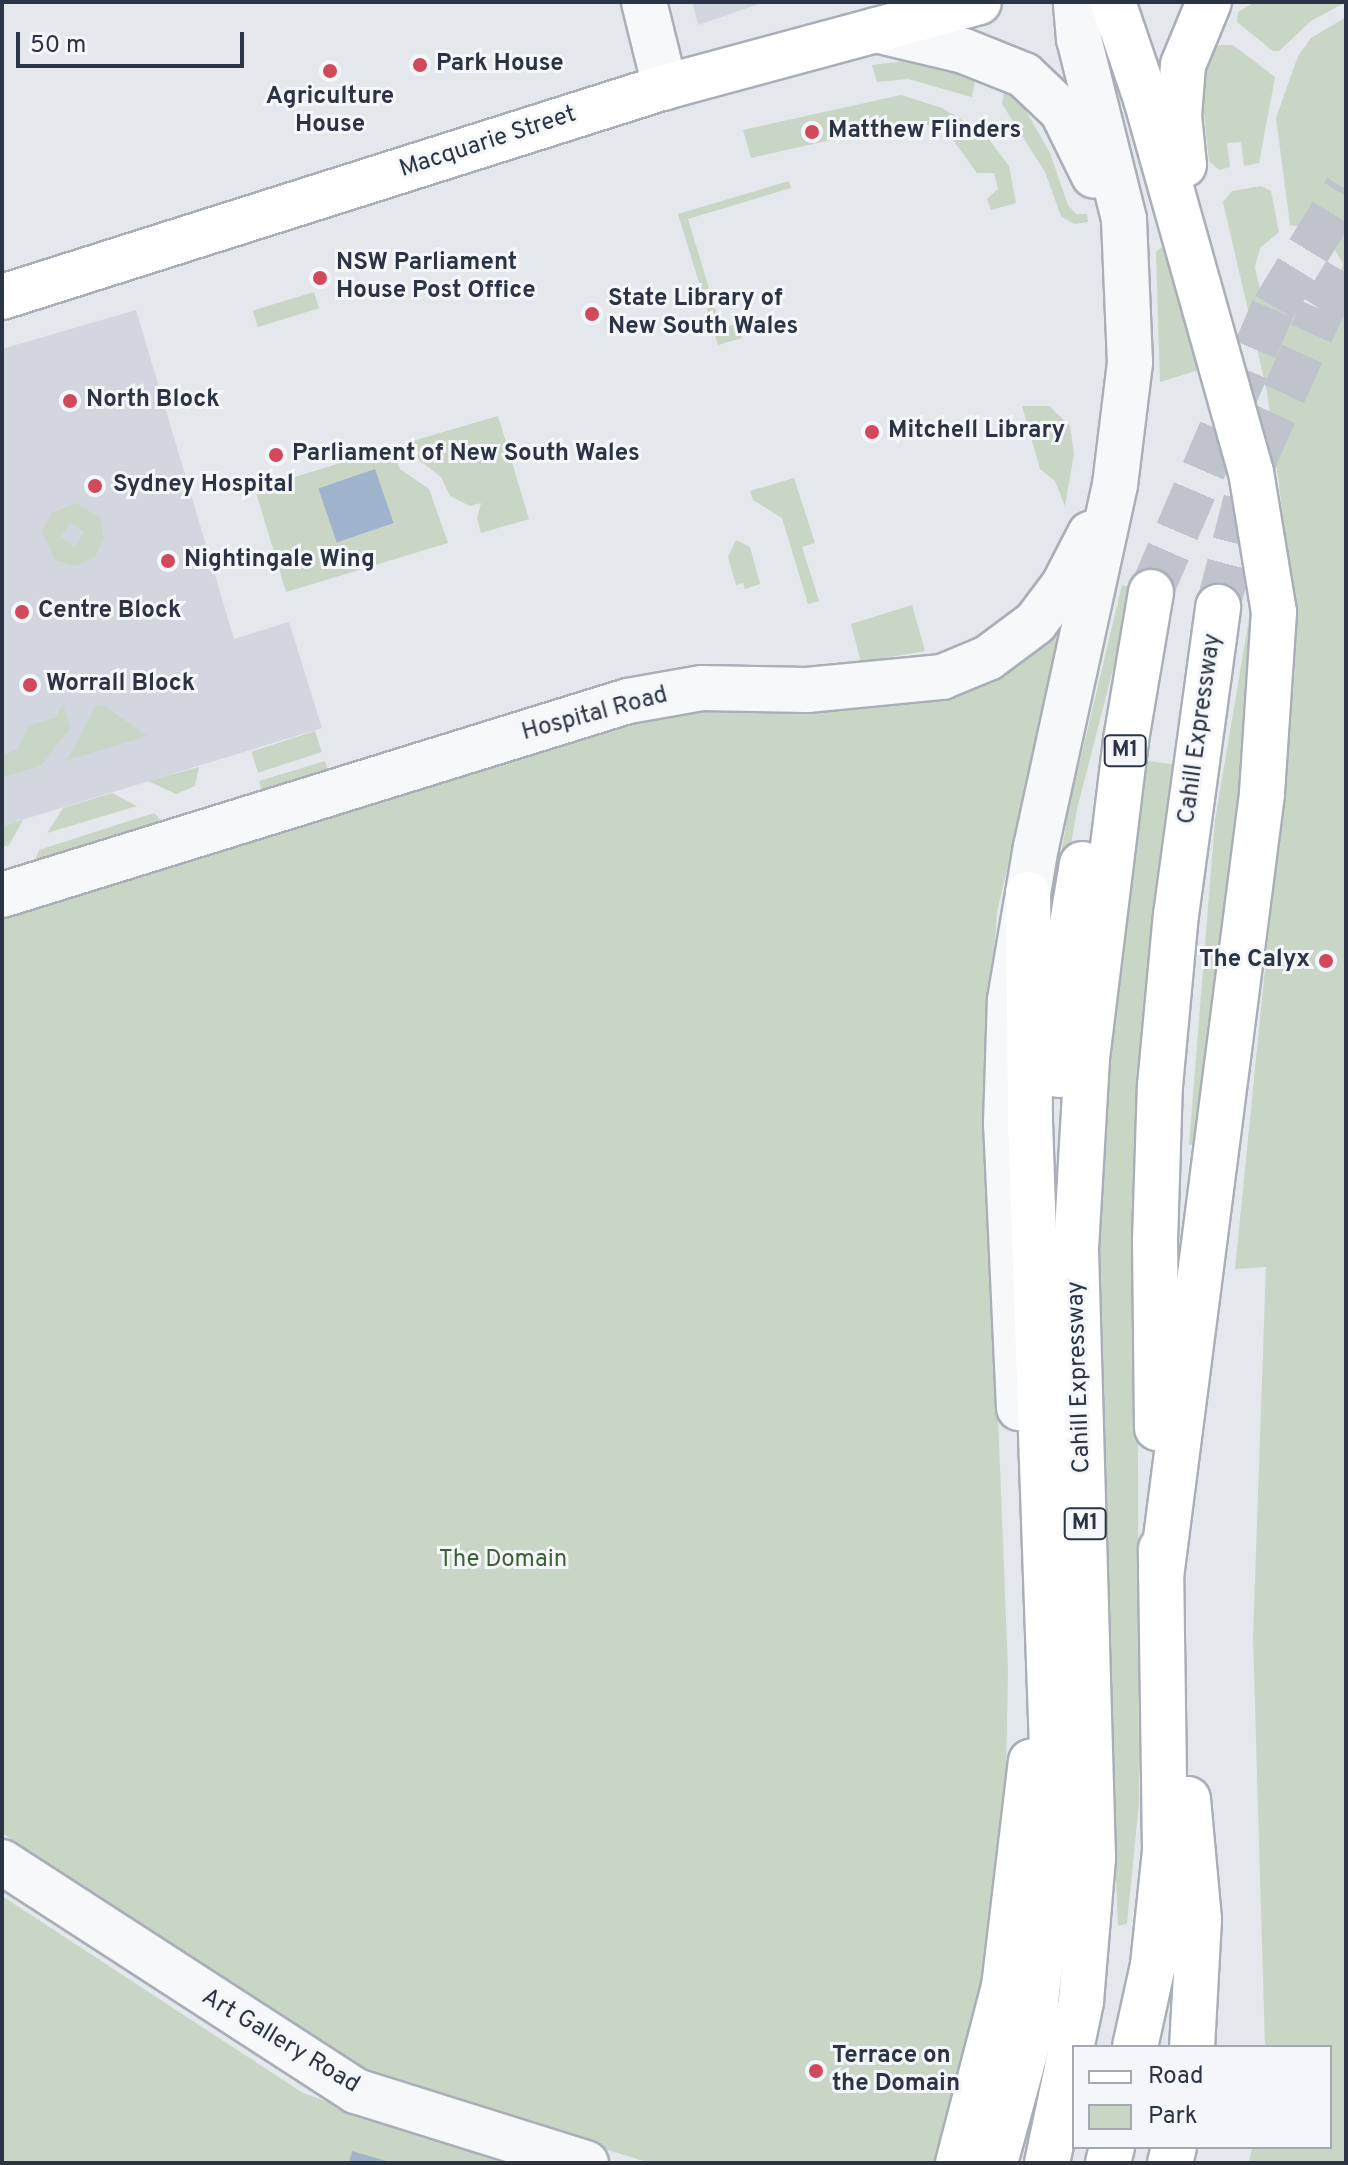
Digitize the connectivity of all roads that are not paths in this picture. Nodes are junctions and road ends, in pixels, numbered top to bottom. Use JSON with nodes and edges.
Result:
{"nodes":[{"id":1,"x":644,"y":2,"type":"edge"},
{"id":2,"x":979,"y":2,"type":"edge"},
{"id":3,"x":1076,"y":2,"type":"edge"},
{"id":4,"x":1113,"y":2,"type":"edge"},
{"id":5,"x":1209,"y":2,"type":"edge"},
{"id":6,"x":876,"y":30,"type":"junction"},
{"id":7,"x":665,"y":87,"type":"junction"},
{"id":8,"x":2,"y":297,"type":"edge"},
{"id":9,"x":1131,"y":305,"type":"junction"},
{"id":10,"x":1207,"y":317,"type":"junction"},
{"id":11,"x":1115,"y":485,"type":"junction"},
{"id":12,"x":1218,"y":607,"type":"tunnel mouth"},
{"id":13,"x":1028,"y":894,"type":"junction"},
{"id":14,"x":2,"y":895,"type":"edge"},
{"id":15,"x":1061,"y":983,"type":"junction"},
{"id":16,"x":1036,"y":1274,"type":"junction"},
{"id":17,"x":1162,"y":1586,"type":"junction"},
{"id":18,"x":1033,"y":1740,"type":"junction"},
{"id":19,"x":2,"y":1862,"type":"edge"},
{"id":20,"x":1135,"y":2045,"type":"edge"},
{"id":21,"x":1192,"y":2045,"type":"edge"},
{"id":22,"x":586,"y":2163,"type":"edge"},
{"id":23,"x":958,"y":2163,"type":"edge"},
{"id":24,"x":978,"y":2163,"type":"edge"},
{"id":25,"x":995,"y":2163,"type":"edge"},
{"id":26,"x":1012,"y":2163,"type":"edge"},
{"id":27,"x":1047,"y":2163,"type":"edge"}],
"edges":[{"from":1,"to":7,"type":"street"},
{"from":2,"to":6,"type":"main road","name":"Macquarie Street"},
{"from":3,"to":9,"type":"street"},
{"from":4,"to":10,"type":"main road"},
{"from":5,"to":10,"type":"main road"},
{"from":6,"to":7,"type":"main road","name":"Macquarie Street"},
{"from":6,"to":9,"type":"street"},
{"from":7,"to":8,"type":"main road","name":"Macquarie Street"},
{"from":9,"to":11,"type":"street"},
{"from":10,"to":17,"type":"main road"},
{"from":11,"to":13,"type":"street"},
{"from":11,"to":14,"type":"street","name":"Hospital Road"},
{"from":12,"to":17,"type":"main road","name":"Cahill Expressway"},
{"from":13,"to":16,"type":"main road"},
{"from":13,"to":18,"type":"street"},
{"from":15,"to":16,"type":"main road"},
{"from":15,"to":26,"type":"main road"},
{"from":15,"to":27,"type":"main road","name":"Cahill Expressway","number":"M1"},
{"from":16,"to":25,"type":"main road"},
{"from":17,"to":20,"type":"main road","name":"Cahill Expressway"},
{"from":17,"to":21,"type":"main road"},
{"from":18,"to":23,"type":"main road"},
{"from":18,"to":24,"type":"street"},
{"from":19,"to":22,"type":"street","name":"Art Gallery Road"}]}
